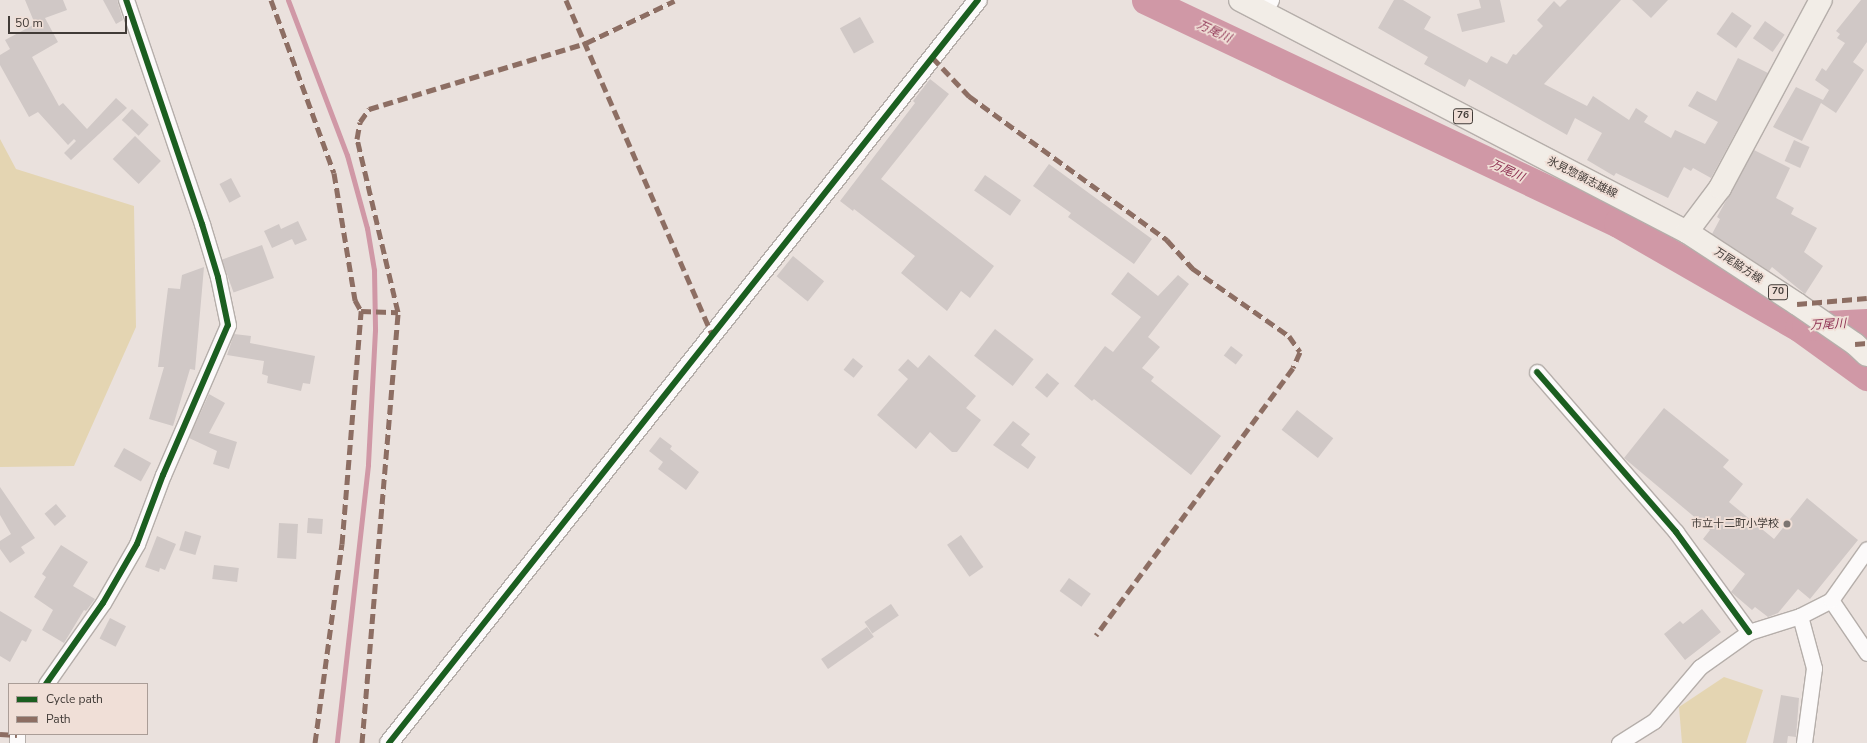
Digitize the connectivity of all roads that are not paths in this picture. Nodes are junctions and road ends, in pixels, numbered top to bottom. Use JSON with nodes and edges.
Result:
{"nodes":[{"id":1,"x":126,"y":0,"type":"edge"},
{"id":2,"x":978,"y":0,"type":"edge"},
{"id":3,"x":1240,"y":0,"type":"edge"},
{"id":4,"x":1821,"y":0,"type":"edge"},
{"id":5,"x":1268,"y":6,"type":"edge"},
{"id":6,"x":1687,"y":232,"type":"junction"},
{"id":7,"x":1867,"y":355,"type":"edge"},
{"id":8,"x":1537,"y":372,"type":"dead end"},
{"id":9,"x":1867,"y":549,"type":"edge"},
{"id":10,"x":1831,"y":600,"type":"junction"},
{"id":11,"x":1800,"y":616,"type":"junction"},
{"id":12,"x":1749,"y":632,"type":"junction"},
{"id":13,"x":1867,"y":653,"type":"edge"},
{"id":14,"x":47,"y":683,"type":"edge"},
{"id":15,"x":389,"y":743,"type":"edge"},
{"id":16,"x":1618,"y":743,"type":"edge"},
{"id":17,"x":1804,"y":743,"type":"edge"}],
"edges":[{"from":1,"to":14,"type":"street"},
{"from":2,"to":15,"type":"street"},
{"from":3,"to":5,"type":"main road","name":"氷見惣領志雄線","number":"76"},
{"from":4,"to":6,"type":"main road"},
{"from":5,"to":6,"type":"main road","name":"氷見惣領志雄線","number":"76"},
{"from":6,"to":7,"type":"main road","name":"万尾脇方線","number":"70"},
{"from":8,"to":12,"type":"street"},
{"from":9,"to":10,"type":"street"},
{"from":10,"to":11,"type":"street"},
{"from":10,"to":13,"type":"street"},
{"from":11,"to":12,"type":"street"},
{"from":11,"to":17,"type":"street"},
{"from":12,"to":16,"type":"street"}]}
